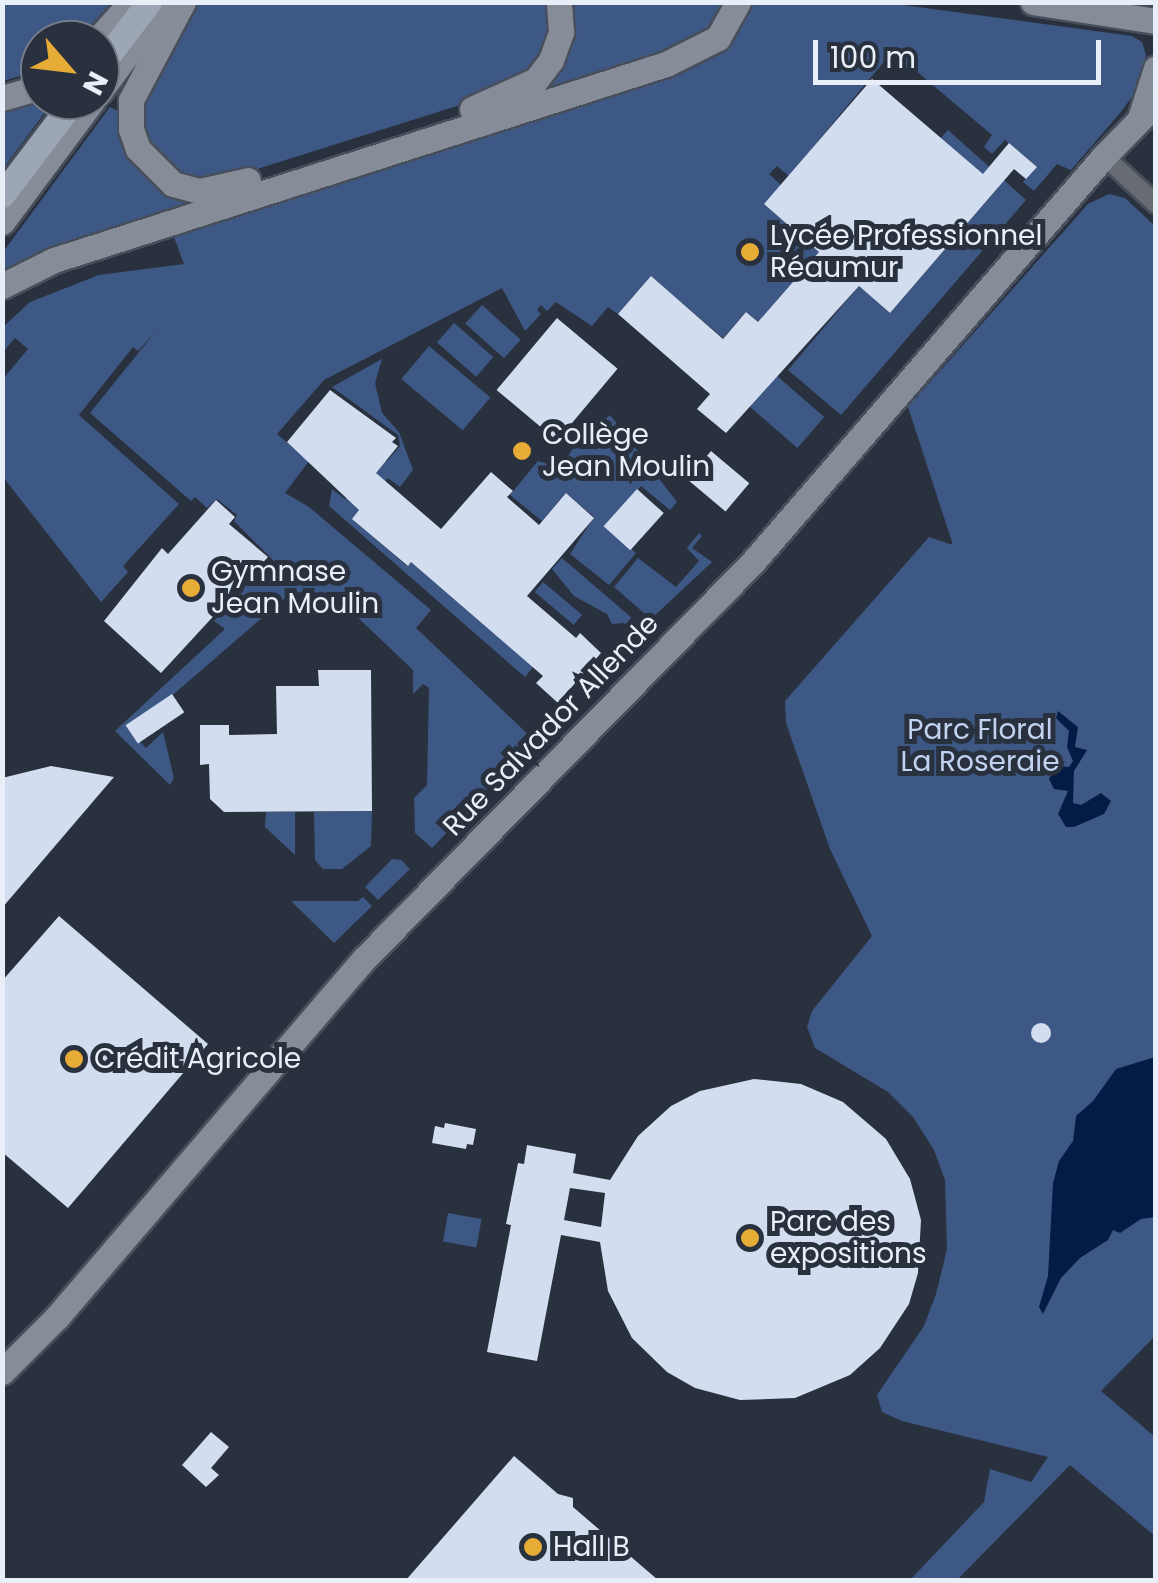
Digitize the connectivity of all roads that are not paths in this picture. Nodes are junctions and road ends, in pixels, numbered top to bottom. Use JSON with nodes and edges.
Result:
{"nodes":[{"id":1,"x":149,"y":2,"type":"edge"},
{"id":2,"x":166,"y":2,"type":"edge"},
{"id":3,"x":183,"y":2,"type":"edge"},
{"id":4,"x":559,"y":2,"type":"edge"},
{"id":5,"x":738,"y":2,"type":"edge"},
{"id":6,"x":1033,"y":2,"type":"edge"},
{"id":7,"x":1156,"y":21,"type":"edge"},
{"id":8,"x":120,"y":40,"type":"edge"},
{"id":9,"x":120,"y":64,"type":"edge"},
{"id":10,"x":1156,"y":69,"type":"edge"},
{"id":11,"x":1148,"y":111,"type":"edge"},
{"id":12,"x":59,"y":120,"type":"edge"},
{"id":13,"x":79,"y":120,"type":"edge"},
{"id":14,"x":1104,"y":156,"type":"junction"},
{"id":15,"x":2,"y":195,"type":"edge"},
{"id":16,"x":1156,"y":204,"type":"edge"},
{"id":17,"x":2,"y":222,"type":"edge"},
{"id":18,"x":2,"y":286,"type":"edge"},
{"id":19,"x":2,"y":1372,"type":"edge"}],
"edges":[{"from":1,"to":8,"type":"main road"},
{"from":2,"to":9,"type":"main road"},
{"from":3,"to":4,"type":"main road"},
{"from":5,"to":18,"type":"main road"},
{"from":6,"to":7,"type":"main road"},
{"from":10,"to":11,"type":"main road","name":"Rue Salvador Allende"},
{"from":11,"to":14,"type":"main road","name":"Rue Salvador Allende"},
{"from":12,"to":15,"type":"main road"},
{"from":13,"to":17,"type":"main road"},
{"from":14,"to":16,"type":"street"},
{"from":14,"to":19,"type":"main road","name":"Rue Salvador Allende"}]}
